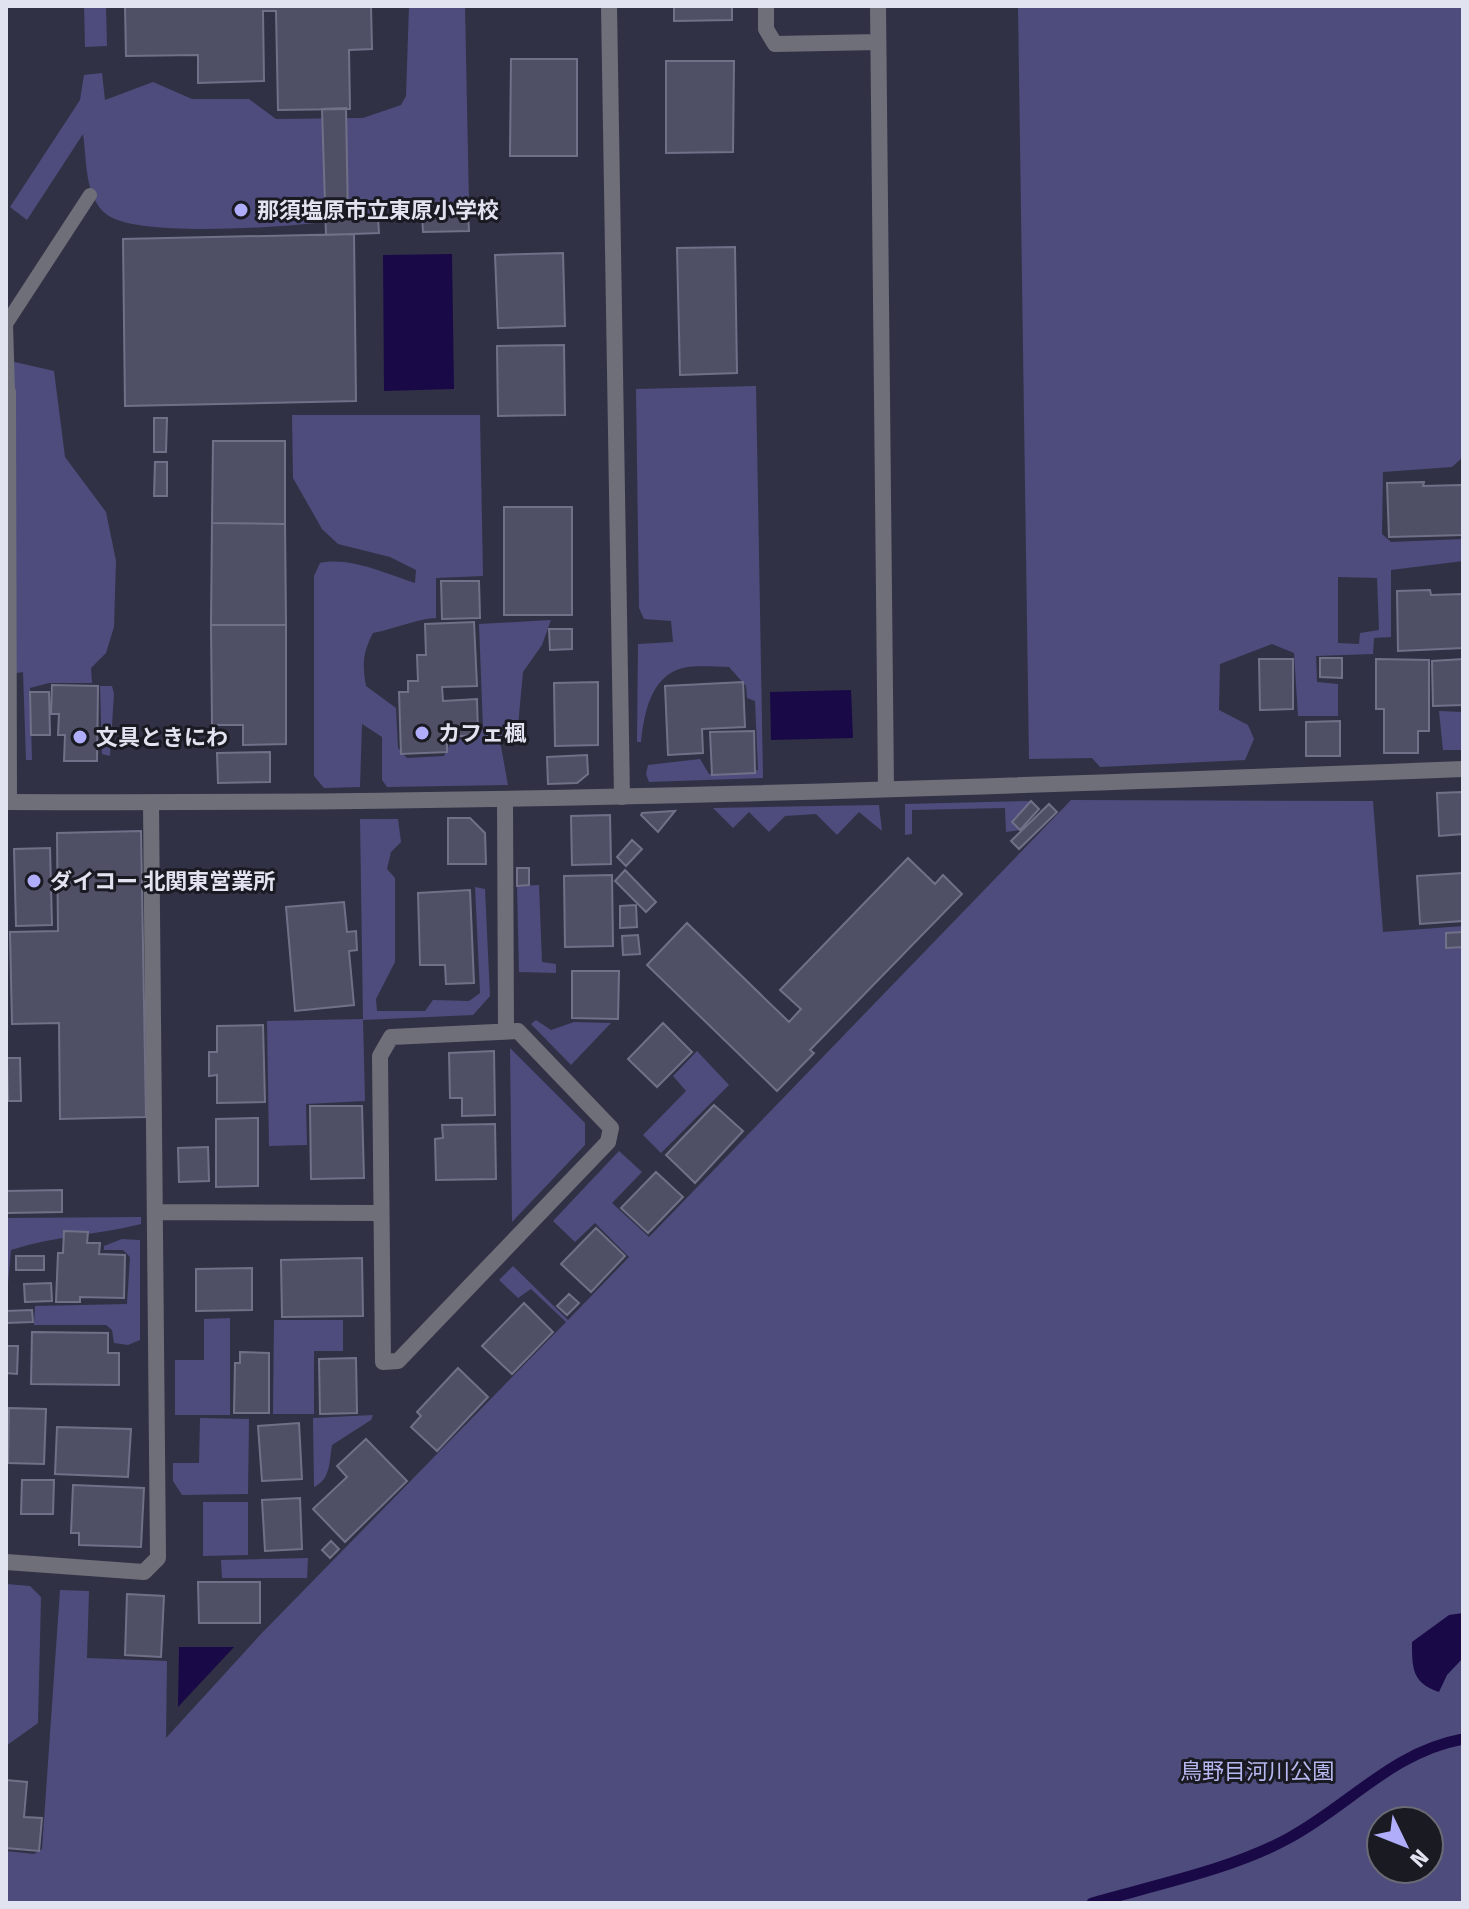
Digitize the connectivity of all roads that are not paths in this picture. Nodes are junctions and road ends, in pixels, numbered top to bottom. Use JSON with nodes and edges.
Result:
{"nodes":[{"id":1,"x":609,"y":6,"type":"edge"},
{"id":2,"x":766,"y":6,"type":"edge"},
{"id":3,"x":878,"y":6,"type":"edge"},
{"id":4,"x":878,"y":42,"type":"junction"},
{"id":5,"x":90,"y":195,"type":"dead end"},
{"id":6,"x":8,"y":392,"type":"joint"},
{"id":7,"x":1463,"y":769,"type":"edge"},
{"id":8,"x":886,"y":789,"type":"junction"},
{"id":9,"x":622,"y":797,"type":"junction"},
{"id":10,"x":505,"y":799,"type":"junction"},
{"id":11,"x":8,"y":802,"type":"edge"},
{"id":12,"x":151,"y":803,"type":"junction"},
{"id":13,"x":506,"y":1031,"type":"junction"},
{"id":14,"x":155,"y":1212,"type":"junction"},
{"id":15,"x":381,"y":1213,"type":"junction"},
{"id":16,"x":6,"y":1562,"type":"edge"}],
"edges":[{"from":1,"to":9,"type":"street"},
{"from":2,"to":4,"type":"street"},
{"from":3,"to":4,"type":"street"},
{"from":4,"to":8,"type":"street"},
{"from":5,"to":6,"type":"lane"},
{"from":6,"to":11,"type":"street"},
{"from":7,"to":8,"type":"street"},
{"from":8,"to":9,"type":"street"},
{"from":9,"to":10,"type":"street"},
{"from":10,"to":12,"type":"street"},
{"from":10,"to":13,"type":"street"},
{"from":11,"to":12,"type":"street"},
{"from":12,"to":14,"type":"street"},
{"from":13,"to":15,"type":"street"},
{"from":13,"to":15,"type":"street"},
{"from":14,"to":15,"type":"street"},
{"from":14,"to":16,"type":"street"}]}
